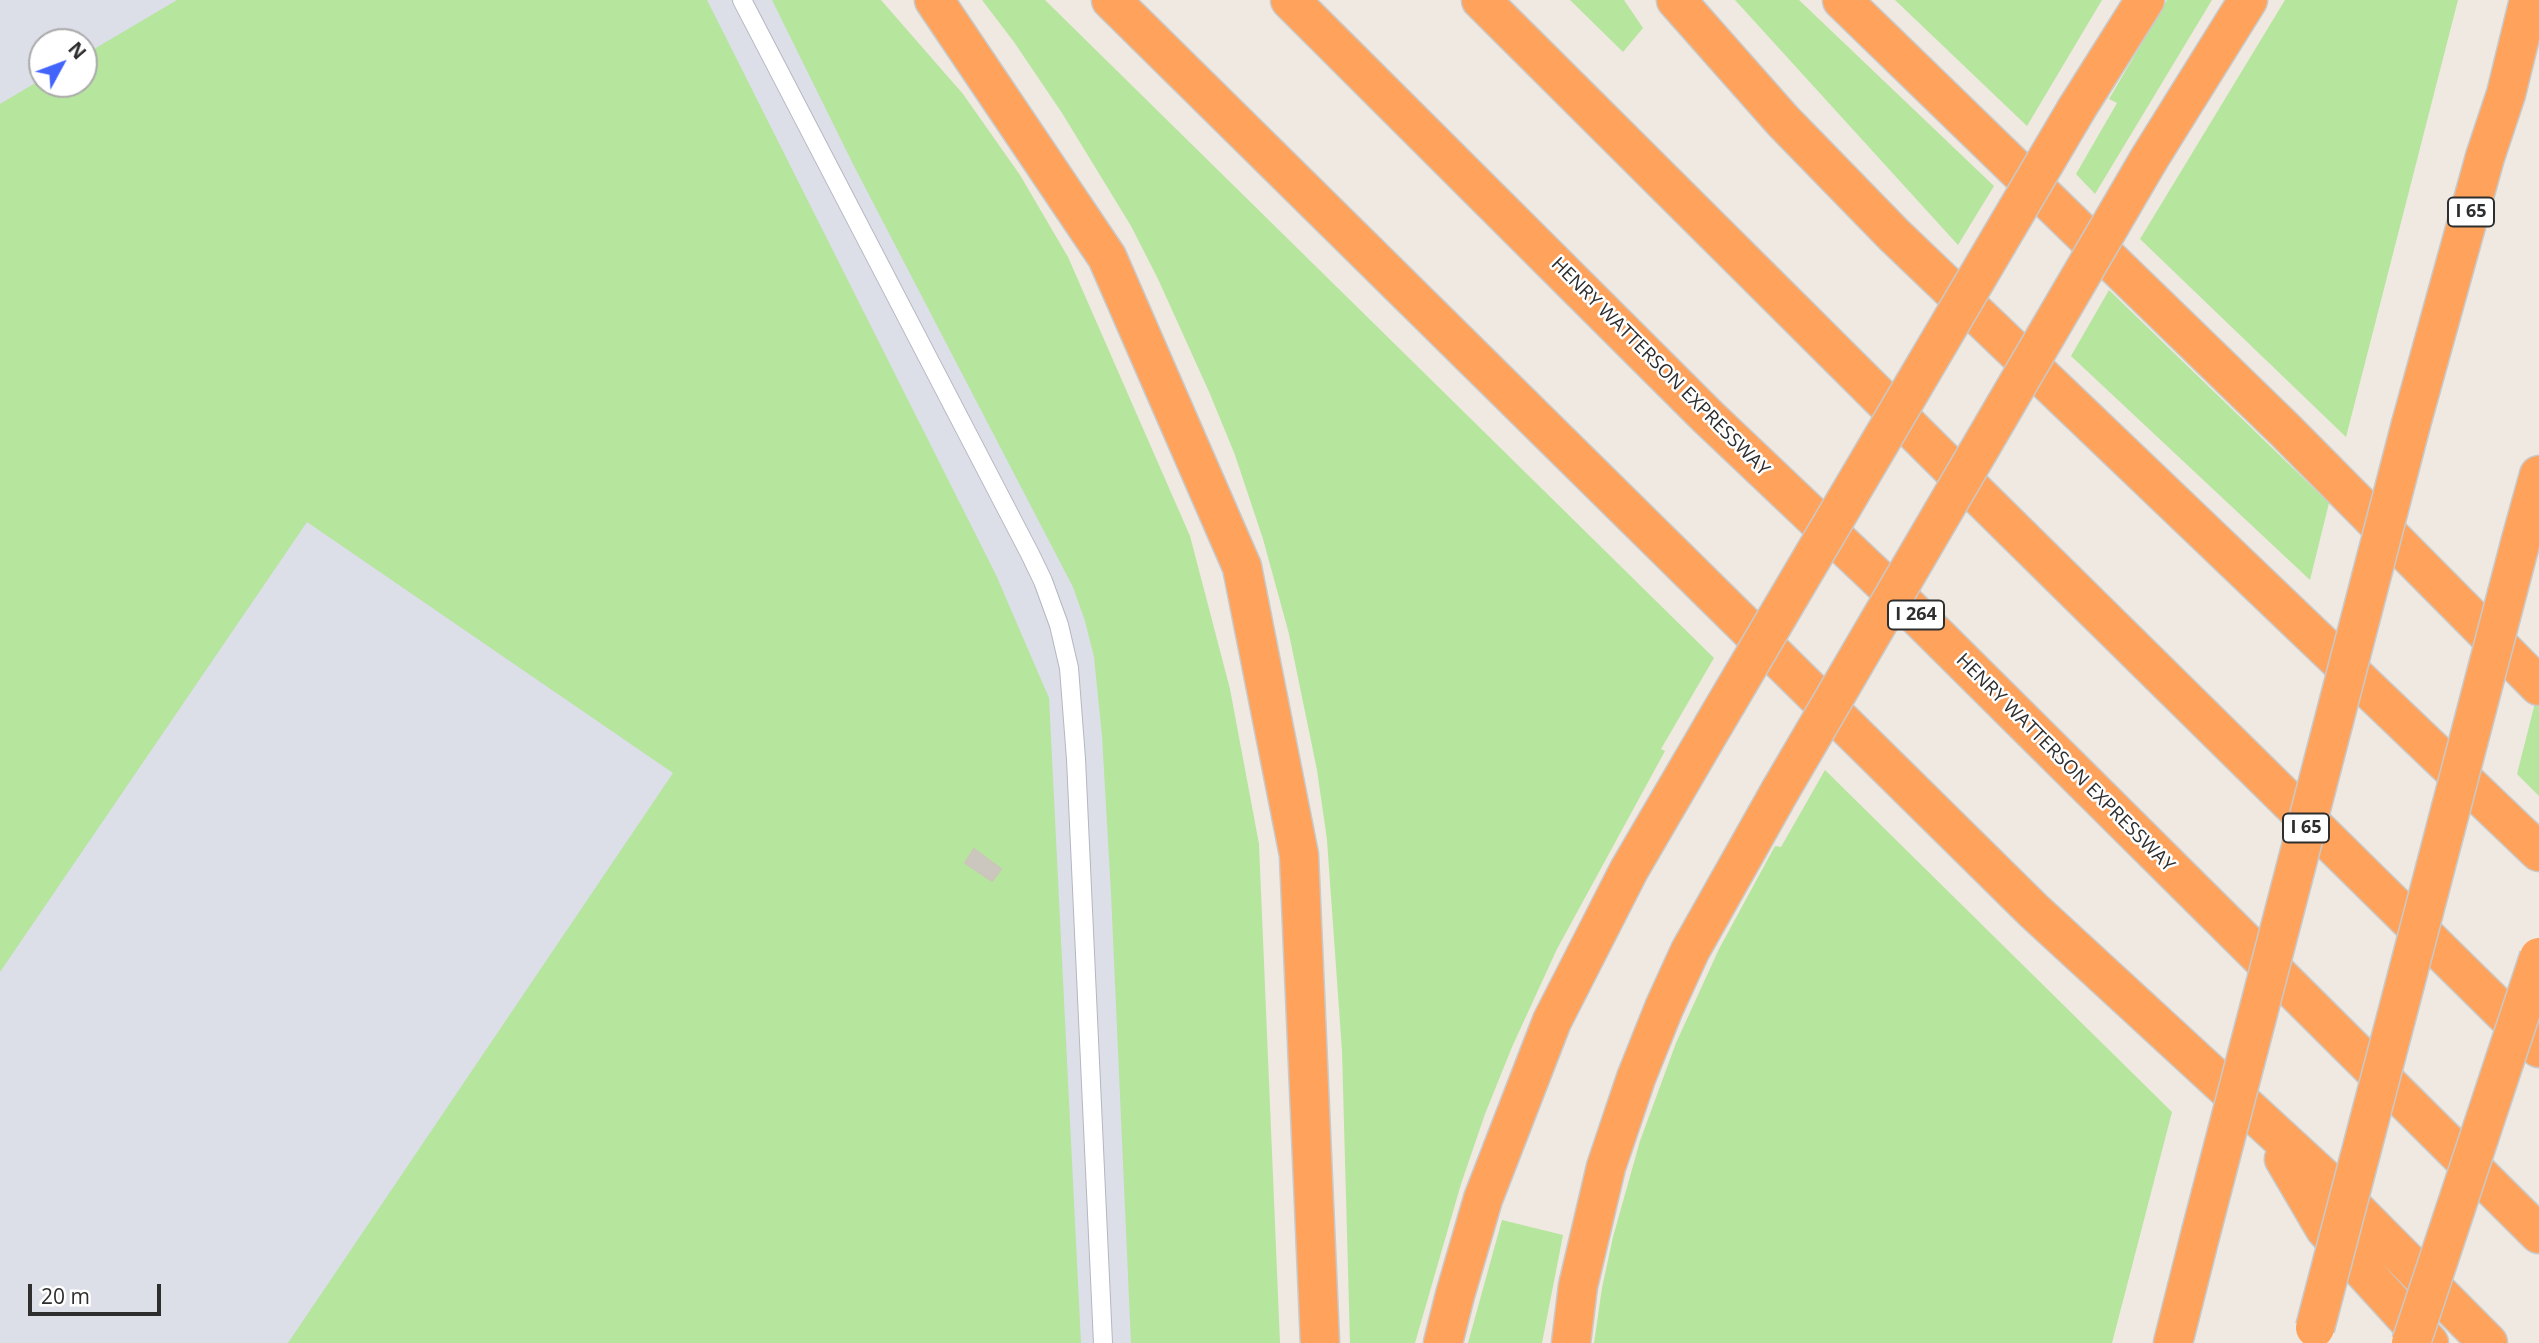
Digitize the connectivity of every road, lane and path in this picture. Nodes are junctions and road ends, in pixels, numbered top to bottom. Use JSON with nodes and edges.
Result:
{"nodes":[{"id":1,"x":742,"y":0,"type":"edge"},
{"id":2,"x":934,"y":0,"type":"edge"},
{"id":3,"x":1111,"y":0,"type":"edge"},
{"id":4,"x":1290,"y":0,"type":"edge"},
{"id":5,"x":1481,"y":0,"type":"edge"},
{"id":6,"x":1676,"y":0,"type":"edge"},
{"id":7,"x":1842,"y":0,"type":"edge"},
{"id":8,"x":2145,"y":0,"type":"edge"},
{"id":9,"x":2248,"y":0,"type":"edge"},
{"id":10,"x":2529,"y":0,"type":"edge"},
{"id":11,"x":2539,"y":475,"type":"edge"},
{"id":12,"x":2539,"y":686,"type":"edge"},
{"id":13,"x":2539,"y":852,"type":"edge"},
{"id":14,"x":2539,"y":957,"type":"edge"},
{"id":15,"x":2539,"y":1048,"type":"edge"},
{"id":16,"x":2262,"y":1121,"type":"junction"},
{"id":17,"x":2539,"y":1234,"type":"edge"},
{"id":18,"x":2314,"y":1336,"type":"edge"},
{"id":19,"x":1103,"y":1343,"type":"edge"},
{"id":20,"x":1320,"y":1343,"type":"edge"},
{"id":21,"x":1443,"y":1343,"type":"edge"},
{"id":22,"x":1571,"y":1343,"type":"edge"},
{"id":23,"x":2173,"y":1343,"type":"edge"},
{"id":24,"x":2411,"y":1343,"type":"edge"},
{"id":25,"x":2429,"y":1343,"type":"edge"},
{"id":26,"x":2488,"y":1343,"type":"edge"}],
"edges":[{"from":1,"to":19,"type":"lane"},
{"from":2,"to":20,"type":"highway"},
{"from":3,"to":16,"type":"highway"},
{"from":4,"to":17,"type":"highway","name":"HENRY WATTERSON EXPRESSWAY","number":"I 264"},
{"from":5,"to":15,"type":"highway"},
{"from":6,"to":13,"type":"highway"},
{"from":7,"to":12,"type":"highway"},
{"from":8,"to":21,"type":"highway","bridge":true},
{"from":9,"to":22,"type":"highway","bridge":true},
{"from":10,"to":23,"type":"highway","number":"I 65","bridge":true},
{"from":11,"to":18,"type":"highway","bridge":true},
{"from":14,"to":24,"type":"highway","bridge":true},
{"from":16,"to":25,"type":"highway"},
{"from":16,"to":26,"type":"highway"}]}
